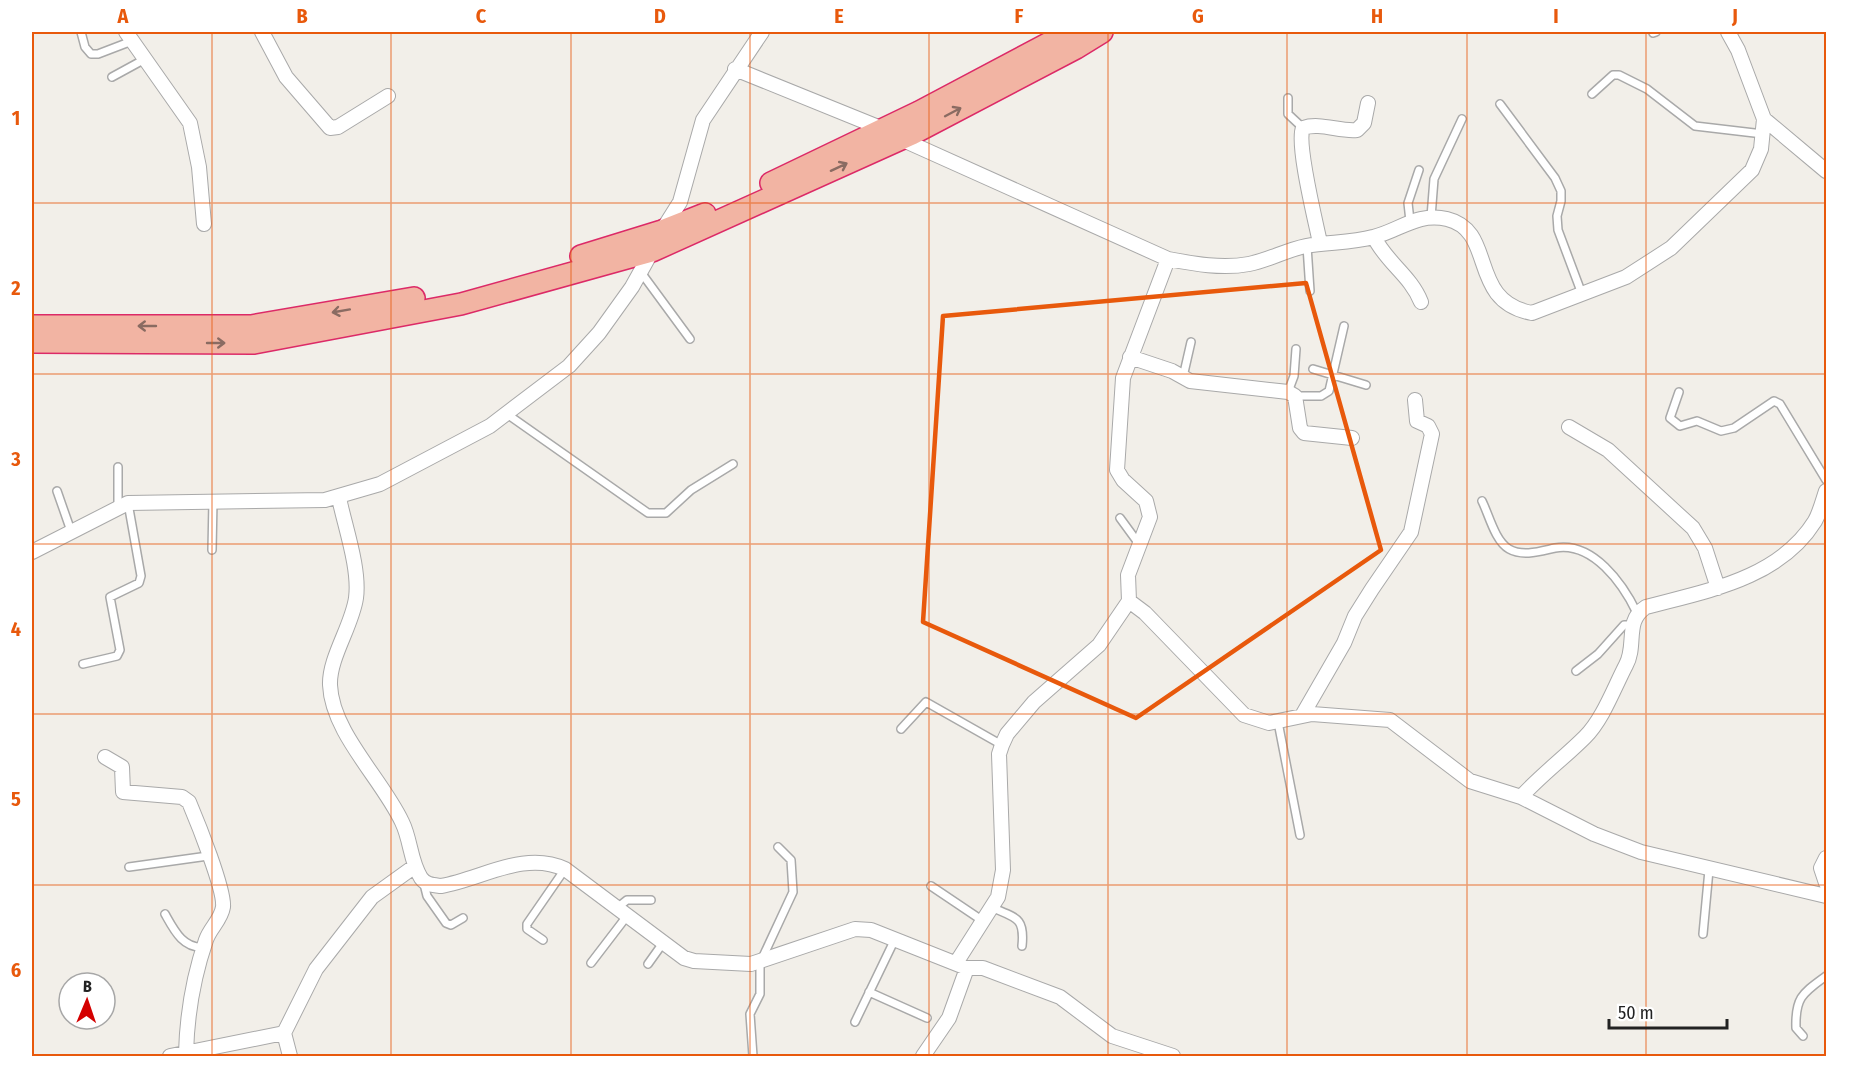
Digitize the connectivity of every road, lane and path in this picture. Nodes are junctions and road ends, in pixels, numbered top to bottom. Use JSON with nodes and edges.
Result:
{"nodes":[{"id":1,"x":81,"y":32,"type":"edge"},
{"id":2,"x":262,"y":32,"type":"edge"},
{"id":3,"x":762,"y":32,"type":"edge"},
{"id":4,"x":1070,"y":32,"type":"edge"},
{"id":5,"x":1102,"y":32,"type":"edge"},
{"id":6,"x":1728,"y":32,"type":"edge"},
{"id":7,"x":129,"y":36,"type":"edge"},
{"id":8,"x":145,"y":59,"type":"junction"},
{"id":9,"x":735,"y":69,"type":"junction"},
{"id":10,"x":112,"y":77,"type":"dead end"},
{"id":11,"x":1592,"y":94,"type":"dead end"},
{"id":12,"x":388,"y":96,"type":"dead end"},
{"id":13,"x":1288,"y":98,"type":"dead end"},
{"id":14,"x":1368,"y":103,"type":"dead end"},
{"id":15,"x":1500,"y":104,"type":"dead end"},
{"id":16,"x":1462,"y":119,"type":"dead end"},
{"id":17,"x":1764,"y":119,"type":"junction"},
{"id":18,"x":1303,"y":128,"type":"junction"},
{"id":19,"x":892,"y":134,"type":"junction"},
{"id":20,"x":1763,"y":134,"type":"junction"},
{"id":21,"x":1825,"y":165,"type":"edge"},
{"id":22,"x":1419,"y":170,"type":"dead end"},
{"id":23,"x":1431,"y":218,"type":"junction"},
{"id":24,"x":1410,"y":221,"type":"junction"},
{"id":25,"x":204,"y":224,"type":"dead end"},
{"id":26,"x":662,"y":231,"type":"junction"},
{"id":27,"x":1374,"y":237,"type":"junction"},
{"id":28,"x":1314,"y":245,"type":"junction"},
{"id":29,"x":651,"y":251,"type":"junction"},
{"id":30,"x":1168,"y":259,"type":"junction"},
{"id":31,"x":640,"y":271,"type":"junction"},
{"id":32,"x":491,"y":289,"type":"junction"},
{"id":33,"x":1310,"y":291,"type":"dead end"},
{"id":34,"x":1582,"y":294,"type":"junction"},
{"id":35,"x":1421,"y":302,"type":"dead end"},
{"id":36,"x":32,"y":326,"type":"edge"},
{"id":37,"x":1344,"y":326,"type":"dead end"},
{"id":38,"x":690,"y":339,"type":"dead end"},
{"id":39,"x":32,"y":342,"type":"edge"},
{"id":40,"x":1191,"y":342,"type":"dead end"},
{"id":41,"x":1296,"y":350,"type":"dead end"},
{"id":42,"x":1130,"y":357,"type":"junction"},
{"id":43,"x":1313,"y":369,"type":"dead end"},
{"id":44,"x":1333,"y":375,"type":"junction"},
{"id":45,"x":1183,"y":377,"type":"junction"},
{"id":46,"x":1366,"y":385,"type":"dead end"},
{"id":47,"x":1679,"y":392,"type":"dead end"},
{"id":48,"x":1291,"y":394,"type":"junction"},
{"id":49,"x":1415,"y":400,"type":"dead end"},
{"id":50,"x":507,"y":414,"type":"junction"},
{"id":51,"x":1569,"y":427,"type":"dead end"},
{"id":52,"x":1352,"y":438,"type":"dead end"},
{"id":53,"x":733,"y":464,"type":"dead end"},
{"id":54,"x":118,"y":467,"type":"dead end"},
{"id":55,"x":1827,"y":480,"type":"edge"},
{"id":56,"x":57,"y":491,"type":"dead end"},
{"id":57,"x":1827,"y":491,"type":"edge"},
{"id":58,"x":339,"y":498,"type":"junction"},
{"id":59,"x":213,"y":501,"type":"junction"},
{"id":60,"x":1482,"y":501,"type":"dead end"},
{"id":61,"x":123,"y":505,"type":"junction"},
{"id":62,"x":1120,"y":518,"type":"dead end"},
{"id":63,"x":71,"y":531,"type":"junction"},
{"id":64,"x":1140,"y":546,"type":"junction"},
{"id":65,"x":212,"y":550,"type":"dead end"},
{"id":66,"x":32,"y":552,"type":"edge"},
{"id":67,"x":1718,"y":588,"type":"junction"},
{"id":68,"x":1129,"y":601,"type":"junction"},
{"id":69,"x":1634,"y":619,"type":"junction"},
{"id":70,"x":83,"y":664,"type":"dead end"},
{"id":71,"x":1576,"y":671,"type":"dead end"},
{"id":72,"x":1303,"y":714,"type":"junction"},
{"id":73,"x":1278,"y":722,"type":"junction"},
{"id":74,"x":901,"y":729,"type":"dead end"},
{"id":75,"x":1002,"y":745,"type":"junction"},
{"id":76,"x":105,"y":758,"type":"dead end"},
{"id":77,"x":1521,"y":797,"type":"junction"},
{"id":78,"x":1300,"y":835,"type":"dead end"},
{"id":79,"x":778,"y":847,"type":"dead end"},
{"id":80,"x":208,"y":856,"type":"junction"},
{"id":81,"x":1827,"y":858,"type":"edge"},
{"id":82,"x":129,"y":867,"type":"dead end"},
{"id":83,"x":415,"y":867,"type":"junction"},
{"id":84,"x":565,"y":868,"type":"junction"},
{"id":85,"x":1709,"y":870,"type":"junction"},
{"id":86,"x":423,"y":880,"type":"junction"},
{"id":87,"x":1827,"y":883,"type":"edge"},
{"id":88,"x":931,"y":886,"type":"dead end"},
{"id":89,"x":1827,"y":896,"type":"edge"},
{"id":90,"x":651,"y":900,"type":"dead end"},
{"id":91,"x":991,"y":908,"type":"junction"},
{"id":92,"x":622,"y":912,"type":"junction"},
{"id":93,"x":165,"y":914,"type":"dead end"},
{"id":94,"x":463,"y":918,"type":"dead end"},
{"id":95,"x":983,"y":921,"type":"junction"},
{"id":96,"x":1703,"y":934,"type":"dead end"},
{"id":97,"x":895,"y":939,"type":"junction"},
{"id":98,"x":543,"y":940,"type":"dead end"},
{"id":99,"x":663,"y":943,"type":"junction"},
{"id":100,"x":1022,"y":946,"type":"dead end"},
{"id":101,"x":204,"y":947,"type":"junction"},
{"id":102,"x":591,"y":963,"type":"dead end"},
{"id":103,"x":760,"y":963,"type":"junction"},
{"id":104,"x":648,"y":964,"type":"dead end"},
{"id":105,"x":962,"y":966,"type":"junction"},
{"id":106,"x":1827,"y":976,"type":"edge"},
{"id":107,"x":869,"y":992,"type":"junction"},
{"id":108,"x":927,"y":1018,"type":"dead end"},
{"id":109,"x":855,"y":1022,"type":"dead end"},
{"id":110,"x":284,"y":1033,"type":"junction"},
{"id":111,"x":1803,"y":1036,"type":"dead end"},
{"id":112,"x":186,"y":1053,"type":"junction"},
{"id":113,"x":170,"y":1056,"type":"edge"},
{"id":114,"x":290,"y":1056,"type":"edge"},
{"id":115,"x":753,"y":1056,"type":"edge"},
{"id":116,"x":923,"y":1056,"type":"edge"},
{"id":117,"x":1173,"y":1056,"type":"edge"}],
"edges":[{"from":1,"to":7,"type":"lane"},
{"from":2,"to":12,"type":"street"},
{"from":3,"to":9,"type":"street"},
{"from":4,"to":19,"type":"highway"},
{"from":19,"to":5,"type":"highway","one_way":true},
{"from":6,"to":17,"type":"street"},
{"from":7,"to":8,"type":"street"},
{"from":8,"to":10,"type":"lane"},
{"from":8,"to":25,"type":"street"},
{"from":9,"to":19,"type":"street"},
{"from":9,"to":26,"type":"street"},
{"from":11,"to":20,"type":"lane"},
{"from":13,"to":18,"type":"lane"},
{"from":14,"to":18,"type":"street"},
{"from":15,"to":34,"type":"lane"},
{"from":16,"to":23,"type":"lane"},
{"from":17,"to":20,"type":"street"},
{"from":17,"to":21,"type":"street"},
{"from":18,"to":28,"type":"street"},
{"from":19,"to":26,"type":"highway"},
{"from":29,"to":19,"type":"highway","one_way":true},
{"from":19,"to":30,"type":"street"},
{"from":20,"to":34,"type":"street"},
{"from":22,"to":24,"type":"lane"},
{"from":23,"to":24,"type":"street"},
{"from":23,"to":34,"type":"street"},
{"from":24,"to":27,"type":"street"},
{"from":26,"to":32,"type":"highway"},
{"from":27,"to":28,"type":"street"},
{"from":27,"to":35,"type":"street"},
{"from":28,"to":30,"type":"street"},
{"from":28,"to":33,"type":"lane"},
{"from":29,"to":31,"type":"street"},
{"from":29,"to":32,"type":"highway"},
{"from":30,"to":42,"type":"street"},
{"from":31,"to":38,"type":"lane"},
{"from":31,"to":50,"type":"street"},
{"from":32,"to":36,"type":"highway","one_way":true},
{"from":39,"to":32,"type":"highway","one_way":true},
{"from":37,"to":44,"type":"lane"},
{"from":40,"to":45,"type":"lane"},
{"from":41,"to":48,"type":"lane"},
{"from":42,"to":45,"type":"street"},
{"from":42,"to":64,"type":"street"},
{"from":43,"to":44,"type":"lane"},
{"from":44,"to":46,"type":"lane"},
{"from":44,"to":48,"type":"lane"},
{"from":45,"to":48,"type":"street"},
{"from":47,"to":55,"type":"lane"},
{"from":48,"to":52,"type":"street"},
{"from":49,"to":72,"type":"street"},
{"from":50,"to":53,"type":"lane"},
{"from":50,"to":58,"type":"street"},
{"from":51,"to":67,"type":"street"},
{"from":54,"to":61,"type":"lane"},
{"from":56,"to":63,"type":"lane"},
{"from":57,"to":67,"type":"street"},
{"from":58,"to":59,"type":"street"},
{"from":58,"to":83,"type":"street"},
{"from":59,"to":61,"type":"street"},
{"from":59,"to":65,"type":"lane"},
{"from":60,"to":69,"type":"lane"},
{"from":61,"to":63,"type":"street"},
{"from":61,"to":70,"type":"lane"},
{"from":62,"to":64,"type":"lane"},
{"from":63,"to":66,"type":"street"},
{"from":64,"to":68,"type":"street"},
{"from":67,"to":69,"type":"street"},
{"from":68,"to":73,"type":"street"},
{"from":68,"to":75,"type":"street"},
{"from":69,"to":71,"type":"lane"},
{"from":69,"to":77,"type":"street"},
{"from":72,"to":73,"type":"street"},
{"from":72,"to":77,"type":"street"},
{"from":73,"to":78,"type":"lane"},
{"from":74,"to":75,"type":"lane"},
{"from":75,"to":91,"type":"street"},
{"from":76,"to":80,"type":"street"},
{"from":77,"to":85,"type":"street"},
{"from":79,"to":103,"type":"lane"},
{"from":80,"to":82,"type":"lane"},
{"from":80,"to":101,"type":"street"},
{"from":81,"to":87,"type":"street"},
{"from":83,"to":86,"type":"street"},
{"from":83,"to":110,"type":"street"},
{"from":84,"to":86,"type":"street"},
{"from":84,"to":92,"type":"street"},
{"from":84,"to":98,"type":"lane"},
{"from":85,"to":89,"type":"street"},
{"from":85,"to":96,"type":"lane"},
{"from":86,"to":94,"type":"lane"},
{"from":88,"to":95,"type":"lane"},
{"from":90,"to":92,"type":"lane"},
{"from":91,"to":95,"type":"street"},
{"from":91,"to":100,"type":"lane"},
{"from":92,"to":99,"type":"street"},
{"from":92,"to":102,"type":"lane"},
{"from":93,"to":101,"type":"lane"},
{"from":95,"to":105,"type":"street"},
{"from":97,"to":103,"type":"street"},
{"from":97,"to":105,"type":"street"},
{"from":97,"to":107,"type":"lane"},
{"from":99,"to":103,"type":"street"},
{"from":99,"to":104,"type":"lane"},
{"from":101,"to":112,"type":"street"},
{"from":103,"to":115,"type":"lane"},
{"from":105,"to":116,"type":"street"},
{"from":105,"to":117,"type":"street"},
{"from":106,"to":111,"type":"lane"},
{"from":107,"to":108,"type":"lane"},
{"from":107,"to":109,"type":"lane"},
{"from":110,"to":112,"type":"street"},
{"from":110,"to":114,"type":"street"},
{"from":112,"to":113,"type":"street"}]}
